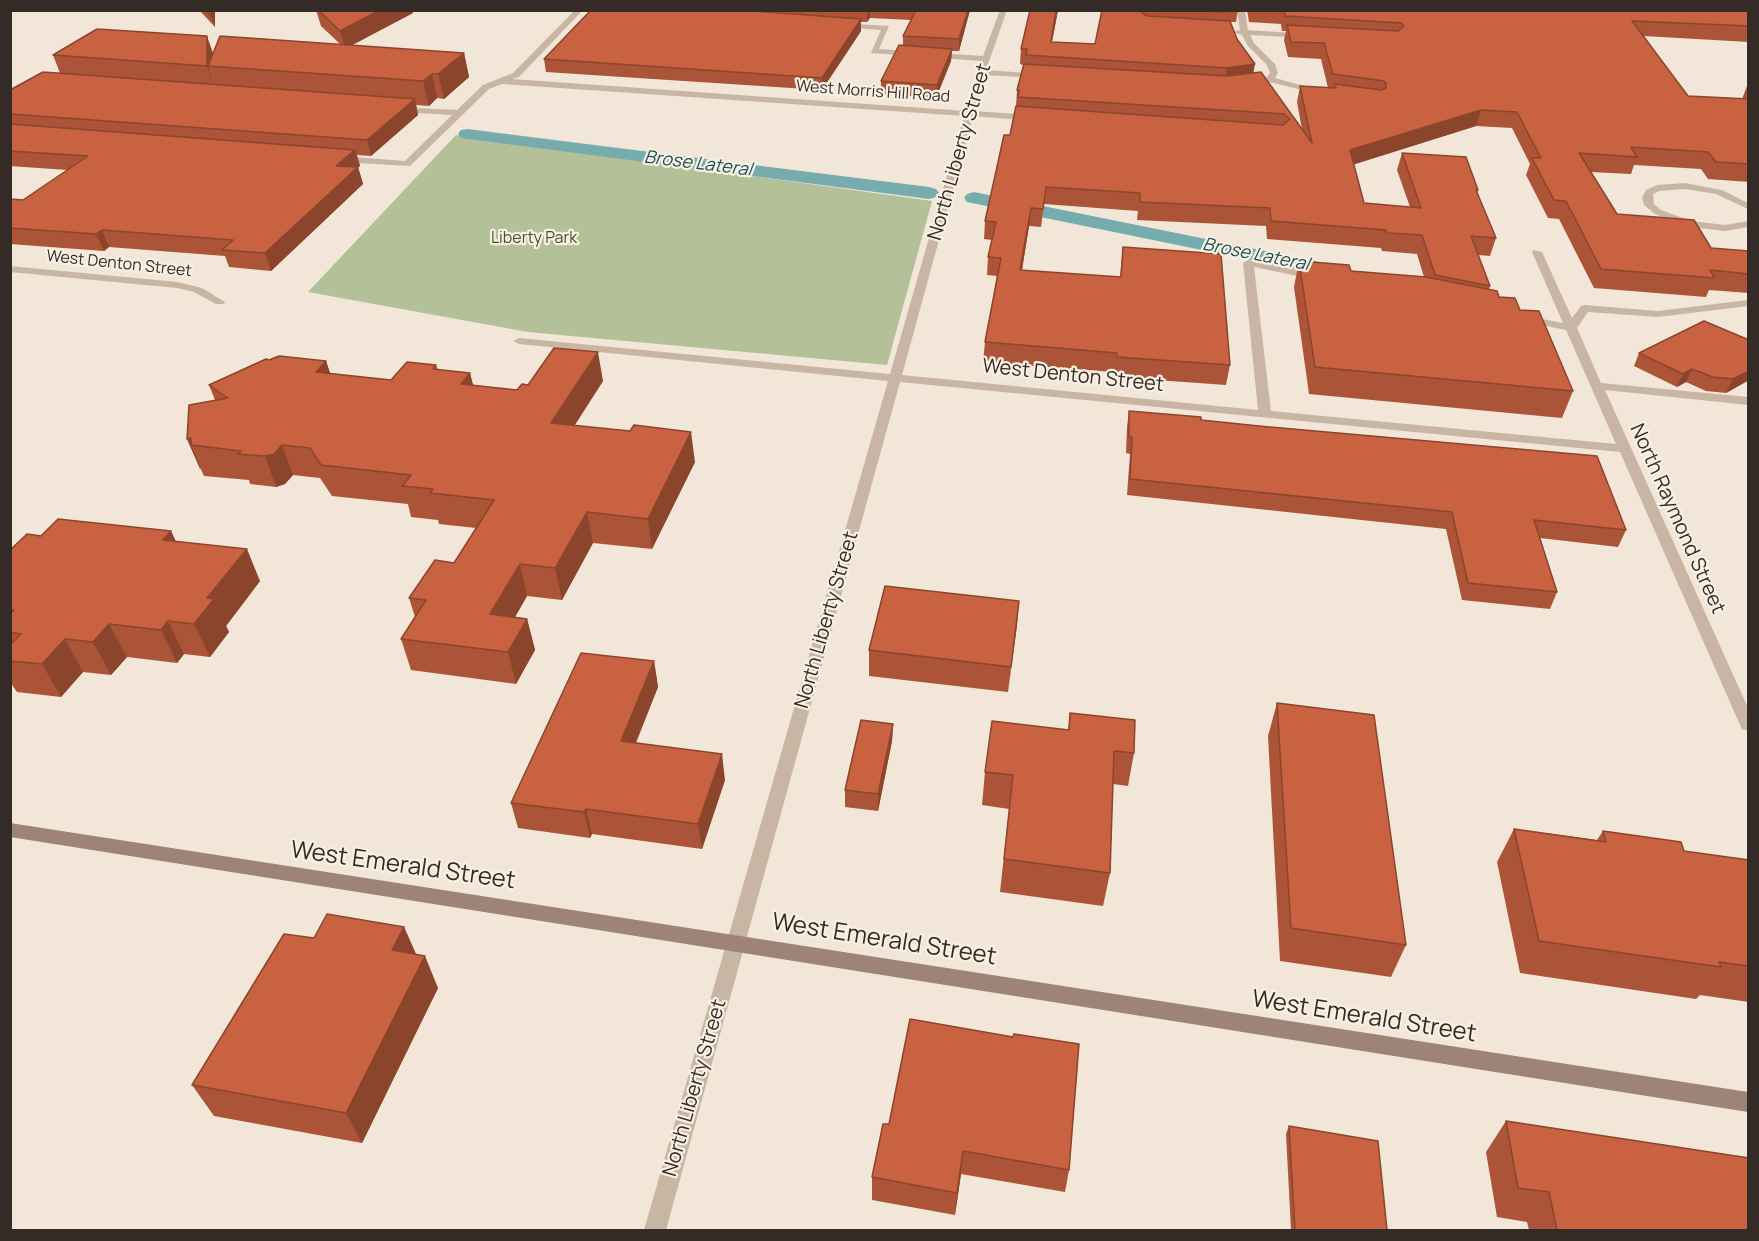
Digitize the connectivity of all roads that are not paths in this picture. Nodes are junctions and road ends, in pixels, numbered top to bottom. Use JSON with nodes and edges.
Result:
{"nodes":[{"id":1,"x":580,"y":10,"type":"edge"},
{"id":2,"x":1004,"y":10,"type":"edge"},
{"id":3,"x":1241,"y":10,"type":"edge"},
{"id":4,"x":827,"y":24,"type":"edge"},
{"id":5,"x":1232,"y":32,"type":"edge"},
{"id":6,"x":1245,"y":33,"type":"junction"},
{"id":7,"x":1312,"y":37,"type":"edge"},
{"id":8,"x":983,"y":66,"type":"junction"},
{"id":9,"x":1054,"y":77,"type":"edge"},
{"id":10,"x":1270,"y":79,"type":"junction"},
{"id":11,"x":499,"y":81,"type":"junction"},
{"id":12,"x":1241,"y":86,"type":"edge"},
{"id":13,"x":1324,"y":94,"type":"edge"},
{"id":14,"x":389,"y":108,"type":"edge"},
{"id":15,"x":460,"y":114,"type":"junction"},
{"id":16,"x":970,"y":114,"type":"junction"},
{"id":17,"x":1041,"y":119,"type":"edge"},
{"id":18,"x":327,"y":158,"type":"edge"},
{"id":19,"x":1749,"y":206,"type":"edge"},
{"id":20,"x":1749,"y":224,"type":"edge"},
{"id":21,"x":1537,"y":252,"type":"dead end"},
{"id":22,"x":10,"y":269,"type":"edge"},
{"id":23,"x":1328,"y":279,"type":"edge"},
{"id":24,"x":220,"y":302,"type":"dead end"},
{"id":25,"x":1749,"y":303,"type":"edge"},
{"id":26,"x":1512,"y":316,"type":"edge"},
{"id":27,"x":1571,"y":328,"type":"junction"},
{"id":28,"x":519,"y":341,"type":"dead end"},
{"id":29,"x":897,"y":378,"type":"junction"},
{"id":30,"x":1596,"y":386,"type":"junction"},
{"id":31,"x":1749,"y":401,"type":"edge"},
{"id":32,"x":1265,"y":414,"type":"junction"},
{"id":33,"x":1624,"y":449,"type":"junction"},
{"id":34,"x":1749,"y":725,"type":"edge"},
{"id":35,"x":10,"y":830,"type":"edge"},
{"id":36,"x":736,"y":943,"type":"junction"},
{"id":37,"x":1749,"y":1102,"type":"edge"},
{"id":38,"x":655,"y":1230,"type":"edge"}],
"edges":[{"from":1,"to":11,"type":"street"},
{"from":2,"to":8,"type":"street","name":"North Liberty Street"},
{"from":3,"to":6,"type":"street"},
{"from":4,"to":8,"type":"street"},
{"from":5,"to":6,"type":"street"},
{"from":6,"to":7,"type":"street"},
{"from":6,"to":10,"type":"street"},
{"from":8,"to":9,"type":"street"},
{"from":8,"to":16,"type":"street","name":"North Liberty Street"},
{"from":10,"to":12,"type":"street"},
{"from":10,"to":13,"type":"street"},
{"from":11,"to":15,"type":"street"},
{"from":11,"to":16,"type":"street","name":"West Morris Hill Road"},
{"from":14,"to":15,"type":"street"},
{"from":15,"to":18,"type":"street"},
{"from":16,"to":17,"type":"street","name":"West Morris Hill Road"},
{"from":16,"to":29,"type":"street","name":"North Liberty Street"},
{"from":19,"to":20,"type":"street"},
{"from":21,"to":27,"type":"street","name":"North Raymond Street"},
{"from":22,"to":24,"type":"street","name":"West Denton Street"},
{"from":23,"to":32,"type":"street"},
{"from":25,"to":27,"type":"street"},
{"from":26,"to":27,"type":"street"},
{"from":27,"to":30,"type":"street","name":"North Raymond Street"},
{"from":28,"to":29,"type":"street","name":"West Denton Street"},
{"from":29,"to":32,"type":"street","name":"West Denton Street"},
{"from":29,"to":36,"type":"street","name":"North Liberty Street"},
{"from":30,"to":31,"type":"street"},
{"from":30,"to":33,"type":"street","name":"North Raymond Street"},
{"from":32,"to":33,"type":"street","name":"West Denton Street"},
{"from":33,"to":34,"type":"street","name":"North Raymond Street"},
{"from":35,"to":36,"type":"main road","name":"West Emerald Street"},
{"from":36,"to":37,"type":"main road","name":"West Emerald Street"},
{"from":36,"to":38,"type":"street","name":"North Liberty Street"}]}
